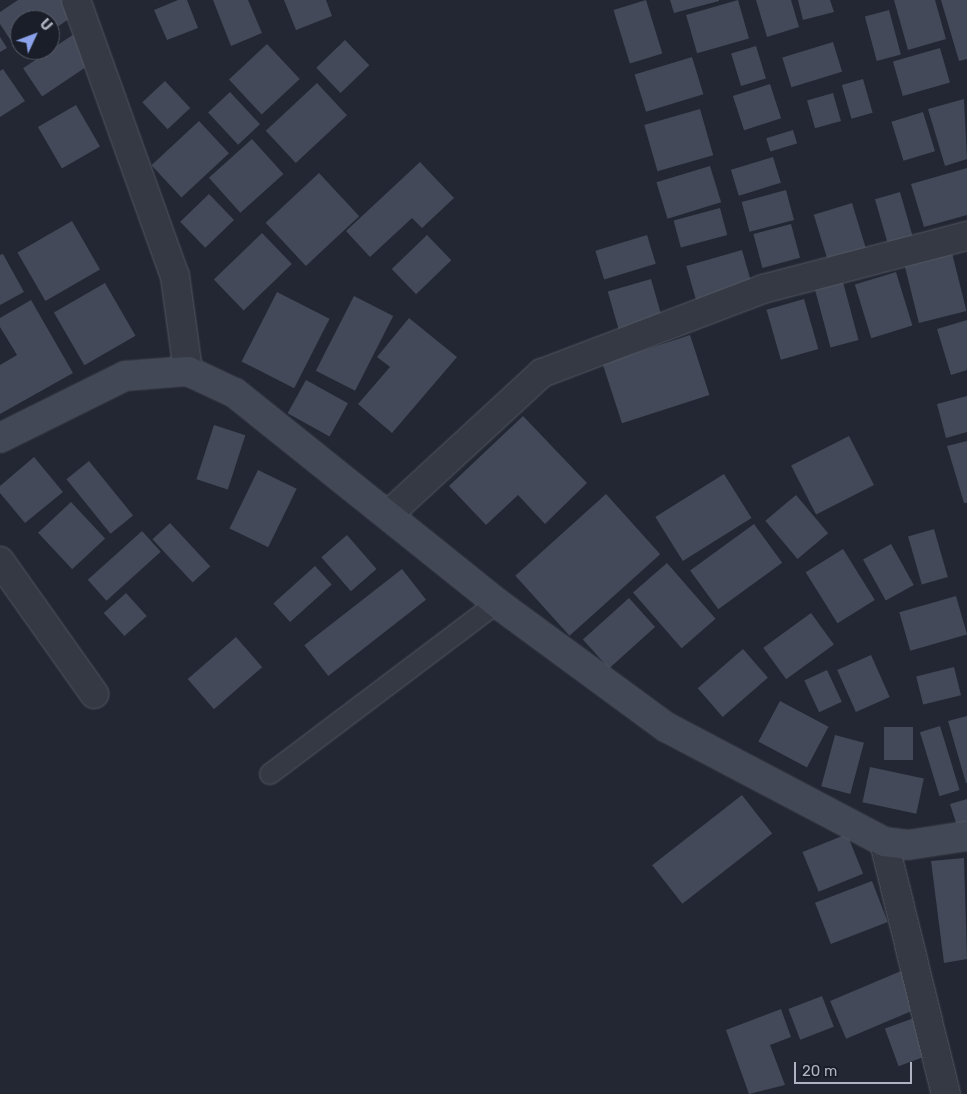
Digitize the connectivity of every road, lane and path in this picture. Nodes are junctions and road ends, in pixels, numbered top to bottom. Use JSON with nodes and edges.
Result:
{"nodes":[{"id":1,"x":76,"y":0,"type":"edge"},
{"id":2,"x":967,"y":236,"type":"edge"},
{"id":3,"x":188,"y":371,"type":"junction"},
{"id":4,"x":0,"y":438,"type":"edge"},
{"id":5,"x":389,"y":514,"type":"junction"},
{"id":6,"x":0,"y":561,"type":"edge"},
{"id":7,"x":497,"y":603,"type":"junction"},
{"id":8,"x":94,"y":694,"type":"dead end"},
{"id":9,"x":270,"y":774,"type":"dead end"},
{"id":10,"x":967,"y":836,"type":"edge"},
{"id":11,"x":884,"y":842,"type":"junction"},
{"id":12,"x":946,"y":1094,"type":"edge"}],
"edges":[{"from":1,"to":3,"type":"street"},
{"from":2,"to":5,"type":"street"},
{"from":3,"to":4,"type":"street"},
{"from":3,"to":5,"type":"street"},
{"from":5,"to":7,"type":"street"},
{"from":6,"to":8,"type":"street"},
{"from":7,"to":9,"type":"lane"},
{"from":7,"to":11,"type":"street"},
{"from":10,"to":11,"type":"street"},
{"from":11,"to":12,"type":"street"}]}
